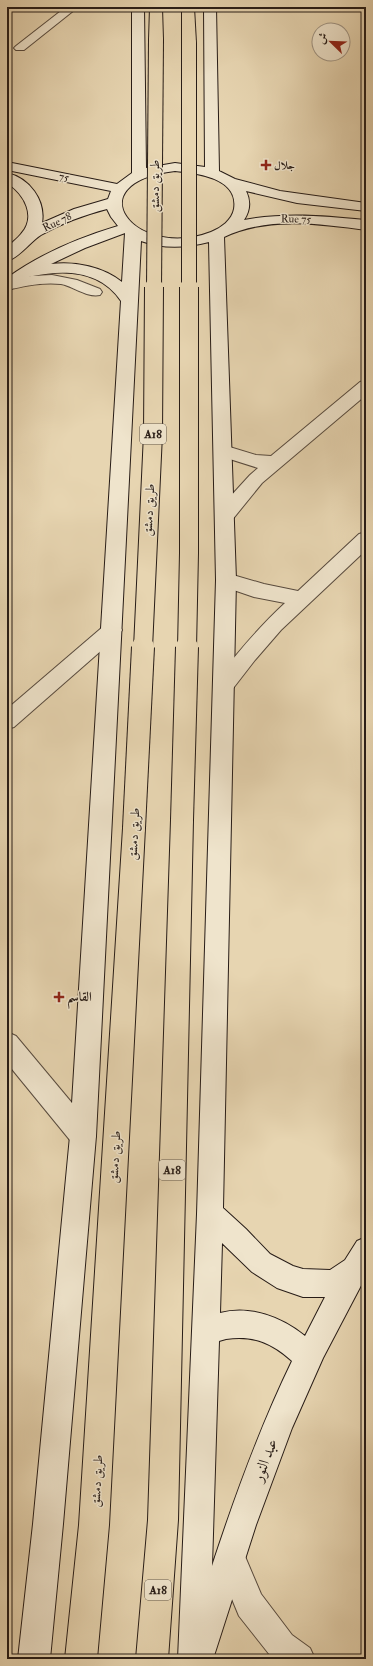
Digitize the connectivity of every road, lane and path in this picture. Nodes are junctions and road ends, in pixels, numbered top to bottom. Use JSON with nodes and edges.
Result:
{"nodes":[{"id":1,"x":73,"y":7,"type":"edge"},
{"id":2,"x":138,"y":7,"type":"edge"},
{"id":3,"x":156,"y":7,"type":"edge"},
{"id":4,"x":188,"y":7,"type":"edge"},
{"id":5,"x":210,"y":7,"type":"edge"},
{"id":6,"x":20,"y":48,"type":"dead end"},
{"id":7,"x":7,"y":166,"type":"edge"},
{"id":8,"x":212,"y":173,"type":"junction"},
{"id":9,"x":139,"y":175,"type":"junction"},
{"id":10,"x":7,"y":177,"type":"edge"},
{"id":11,"x":230,"y":182,"type":"junction"},
{"id":12,"x":118,"y":195,"type":"junction"},
{"id":13,"x":310,"y":201,"type":"junction"},
{"id":14,"x":366,"y":207,"type":"edge"},
{"id":15,"x":307,"y":218,"type":"junction"},
{"id":16,"x":366,"y":225,"type":"edge"},
{"id":17,"x":131,"y":230,"type":"junction"},
{"id":18,"x":221,"y":232,"type":"junction"},
{"id":19,"x":25,"y":240,"type":"junction"},
{"id":20,"x":7,"y":256,"type":"edge"},
{"id":21,"x":21,"y":275,"type":"junction"},
{"id":22,"x":7,"y":286,"type":"edge"},
{"id":23,"x":95,"y":292,"type":"dead end"},
{"id":24,"x":129,"y":301,"type":"junction"},
{"id":25,"x":366,"y":386,"type":"edge"},
{"id":26,"x":223,"y":451,"type":"junction"},
{"id":27,"x":274,"y":463,"type":"junction"},
{"id":28,"x":225,"y":515,"type":"junction"},
{"id":29,"x":366,"y":539,"type":"edge"},
{"id":30,"x":226,"y":580,"type":"junction"},
{"id":31,"x":303,"y":599,"type":"junction"},
{"id":32,"x":112,"y":630,"type":"junction"},
{"id":33,"x":224,"y":685,"type":"junction"},
{"id":34,"x":7,"y":721,"type":"edge"},
{"id":35,"x":7,"y":1044,"type":"edge"},
{"id":36,"x":83,"y":1136,"type":"junction"},
{"id":37,"x":210,"y":1214,"type":"junction"},
{"id":38,"x":360,"y":1260,"type":"edge"},
{"id":39,"x":206,"y":1332,"type":"junction"},
{"id":40,"x":309,"y":1357,"type":"junction"},
{"id":41,"x":230,"y":1558,"type":"junction"},
{"id":42,"x":34,"y":1659,"type":"edge"},
{"id":43,"x":81,"y":1659,"type":"edge"},
{"id":44,"x":152,"y":1659,"type":"edge"},
{"id":45,"x":194,"y":1659,"type":"edge"},
{"id":46,"x":199,"y":1659,"type":"edge"},
{"id":47,"x":299,"y":1659,"type":"edge"}],
"edges":[{"from":1,"to":6,"type":"lane"},
{"from":2,"to":9,"type":"street"},
{"from":3,"to":43,"type":"highway","name":"طريق دمشق","number":"A18","bridge":true},
{"from":4,"to":44,"type":"highway","number":"A18","bridge":true},
{"from":5,"to":8,"type":"street"},
{"from":7,"to":12,"type":"street","name":"75"},
{"from":8,"to":9,"type":"street"},
{"from":8,"to":11,"type":"street"},
{"from":9,"to":12,"type":"street"},
{"from":10,"to":19,"type":"street"},
{"from":11,"to":13,"type":"street","name":"Rue 75"},
{"from":11,"to":18,"type":"street"},
{"from":12,"to":17,"type":"street"},
{"from":12,"to":19,"type":"street","name":"Rue 78"},
{"from":13,"to":14,"type":"street","name":"Rue 75"},
{"from":13,"to":15,"type":"street"},
{"from":15,"to":16,"type":"street","name":"Rue 75"},
{"from":15,"to":18,"type":"street","name":"Rue 75"},
{"from":17,"to":18,"type":"street"},
{"from":17,"to":21,"type":"street"},
{"from":17,"to":24,"type":"street"},
{"from":18,"to":26,"type":"street"},
{"from":19,"to":20,"type":"street","name":"Rue 78"},
{"from":21,"to":22,"type":"street"},
{"from":21,"to":24,"type":"street"},
{"from":22,"to":23,"type":"lane"},
{"from":24,"to":32,"type":"street"},
{"from":25,"to":27,"type":"street"},
{"from":26,"to":27,"type":"street"},
{"from":26,"to":28,"type":"street"},
{"from":27,"to":28,"type":"street"},
{"from":28,"to":30,"type":"street"},
{"from":29,"to":31,"type":"street"},
{"from":30,"to":31,"type":"street"},
{"from":30,"to":33,"type":"street"},
{"from":31,"to":33,"type":"street"},
{"from":32,"to":34,"type":"street"},
{"from":32,"to":36,"type":"street"},
{"from":33,"to":37,"type":"street"},
{"from":35,"to":36,"type":"street"},
{"from":36,"to":42,"type":"street"},
{"from":37,"to":38,"type":"street","name":"عبد النور"},
{"from":37,"to":39,"type":"street"},
{"from":38,"to":40,"type":"street","name":"عبد النور"},
{"from":39,"to":40,"type":"street"},
{"from":39,"to":45,"type":"street"},
{"from":40,"to":41,"type":"street","name":"عبد النور"},
{"from":41,"to":46,"type":"street","name":"عبد النور"},
{"from":41,"to":47,"type":"street"}]}
